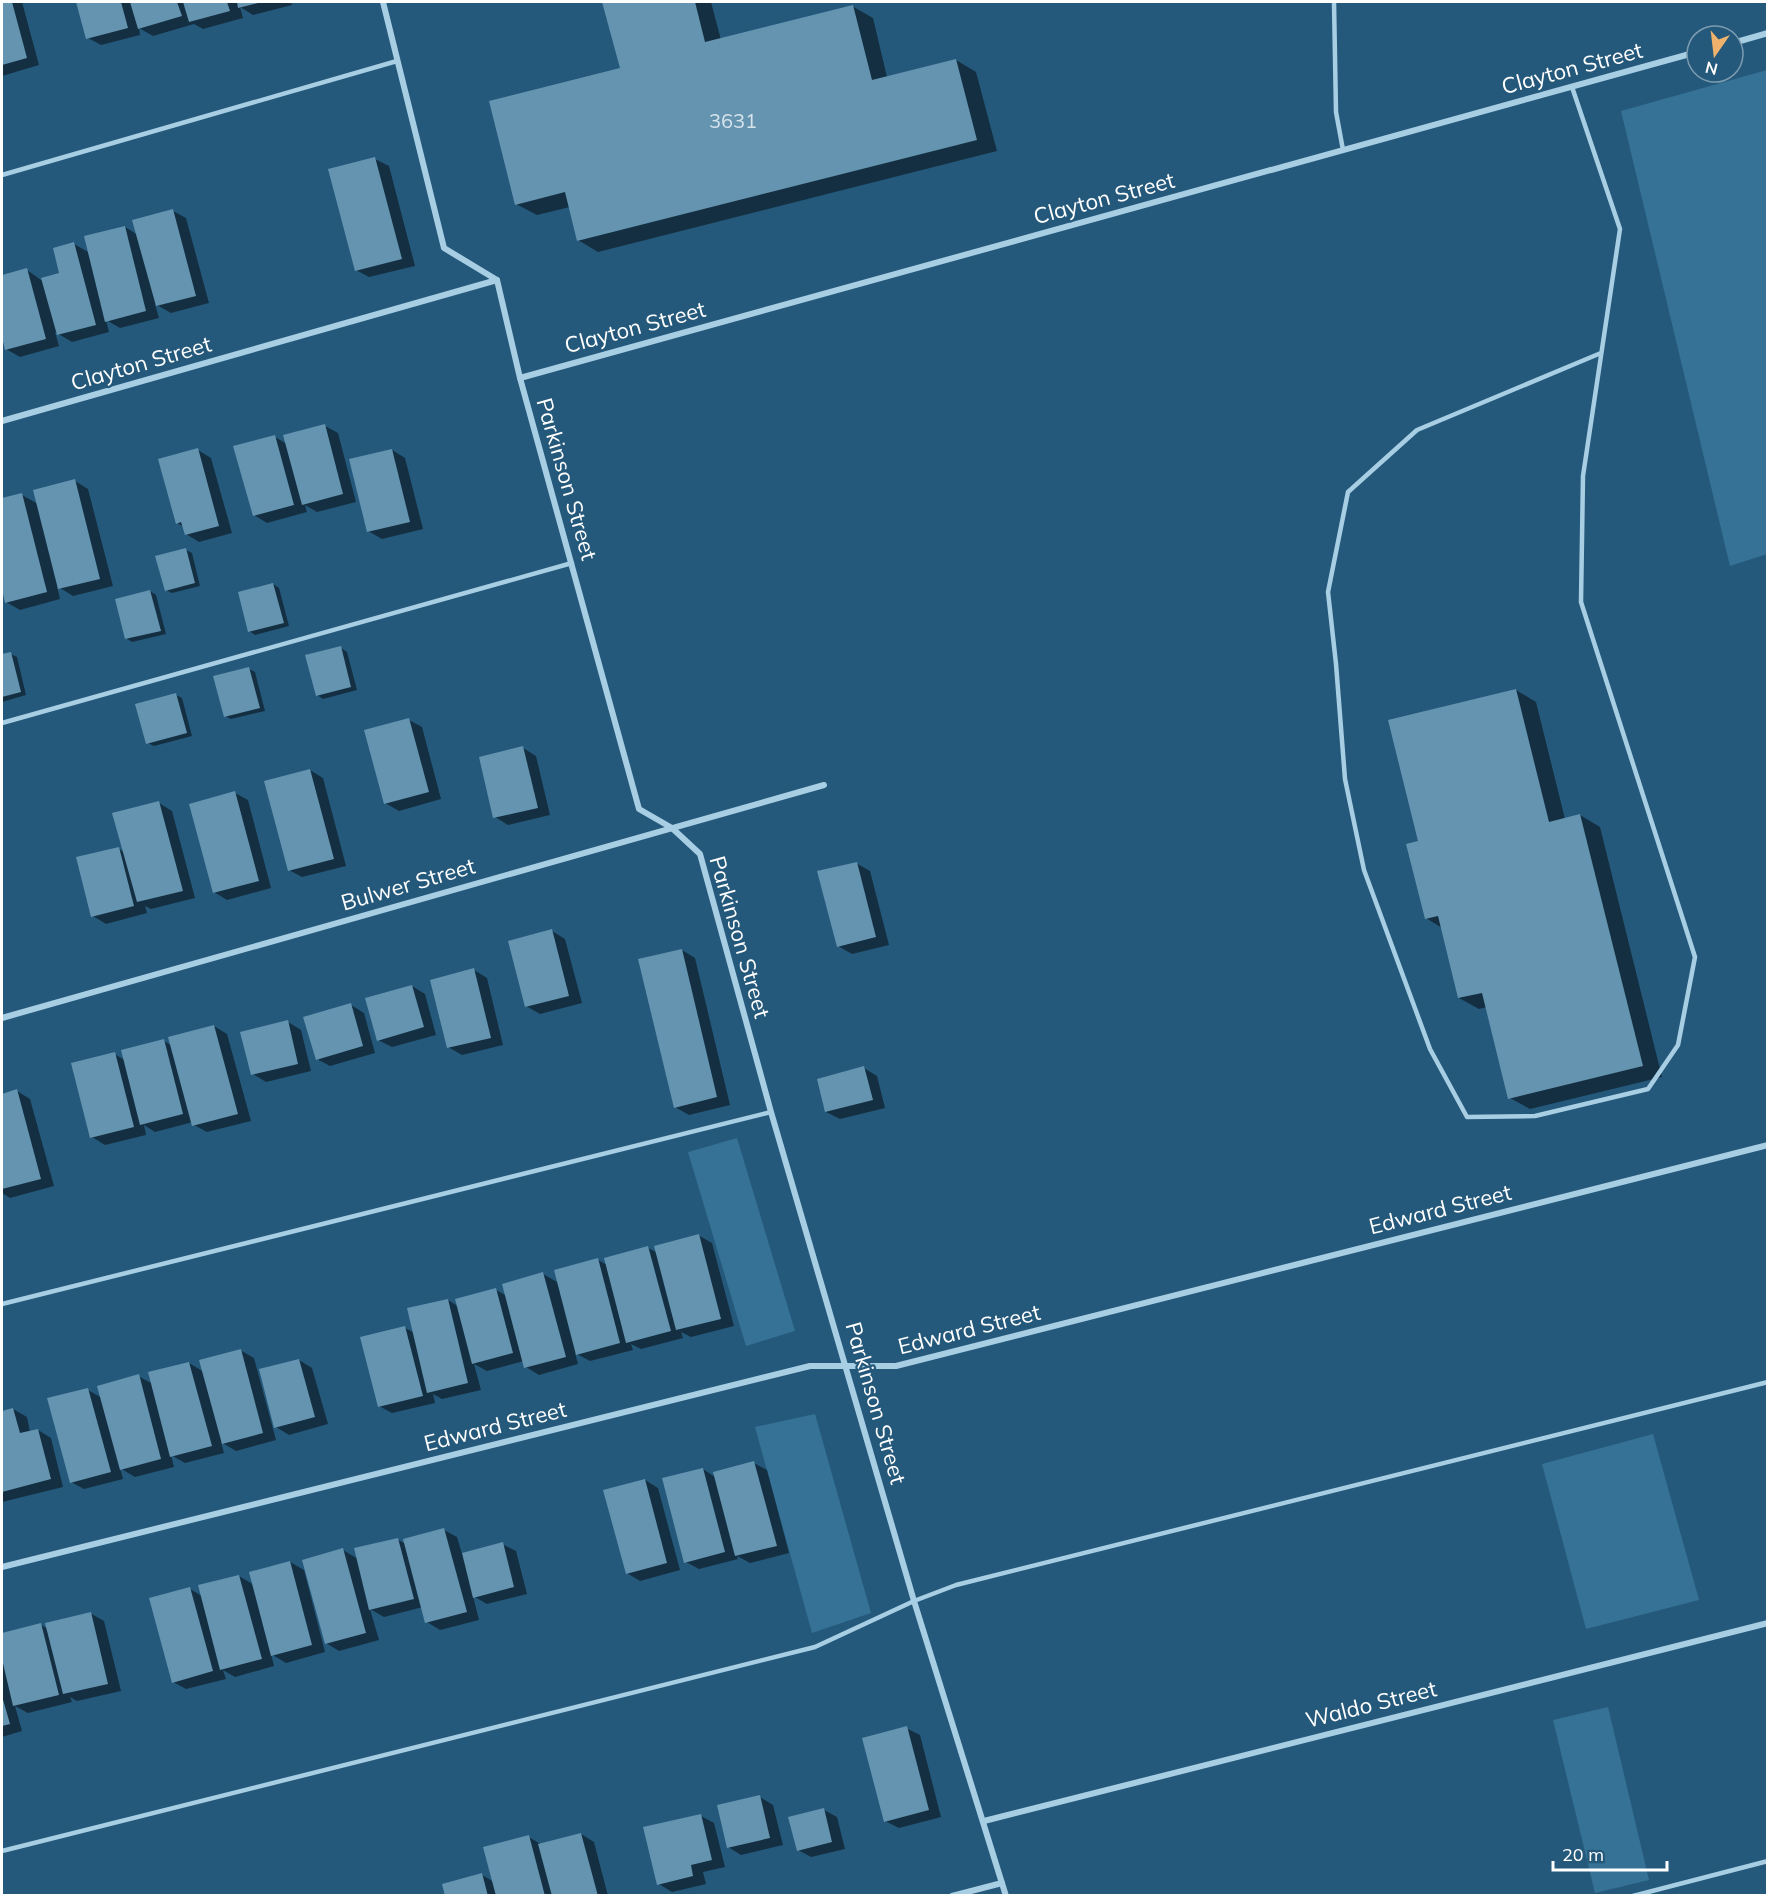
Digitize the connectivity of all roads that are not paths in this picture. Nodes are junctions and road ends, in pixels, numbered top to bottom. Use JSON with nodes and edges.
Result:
{"nodes":[{"id":1,"x":383,"y":2,"type":"edge"},
{"id":2,"x":1334,"y":2,"type":"edge"},
{"id":3,"x":1767,"y":33,"type":"edge"},
{"id":4,"x":1745,"y":39,"type":"edge"},
{"id":5,"x":1685,"y":55,"type":"edge"},
{"id":6,"x":398,"y":61,"type":"junction"},
{"id":7,"x":1572,"y":87,"type":"junction"},
{"id":8,"x":1343,"y":150,"type":"junction"},
{"id":9,"x":2,"y":175,"type":"edge"},
{"id":10,"x":497,"y":280,"type":"junction"},
{"id":11,"x":1601,"y":353,"type":"junction"},
{"id":12,"x":520,"y":378,"type":"junction"},
{"id":13,"x":2,"y":421,"type":"edge"},
{"id":14,"x":572,"y":563,"type":"junction"},
{"id":15,"x":2,"y":723,"type":"edge"},
{"id":16,"x":824,"y":785,"type":"dead end"},
{"id":17,"x":672,"y":828,"type":"junction"},
{"id":18,"x":2,"y":1018,"type":"edge"},
{"id":19,"x":771,"y":1112,"type":"junction"},
{"id":20,"x":1767,"y":1145,"type":"edge"},
{"id":21,"x":2,"y":1304,"type":"edge"},
{"id":22,"x":847,"y":1367,"type":"junction"},
{"id":23,"x":1767,"y":1382,"type":"edge"},
{"id":24,"x":2,"y":1567,"type":"edge"},
{"id":25,"x":914,"y":1601,"type":"junction"},
{"id":26,"x":1767,"y":1623,"type":"edge"},
{"id":27,"x":984,"y":1821,"type":"junction"},
{"id":28,"x":2,"y":1851,"type":"edge"},
{"id":29,"x":1767,"y":1861,"type":"edge"},
{"id":30,"x":1002,"y":1883,"type":"junction"},
{"id":31,"x":952,"y":1896,"type":"edge"},
{"id":32,"x":1005,"y":1896,"type":"edge"},
{"id":33,"x":1633,"y":1896,"type":"edge"}],
"edges":[{"from":1,"to":6,"type":"street"},
{"from":2,"to":8,"type":"lane"},
{"from":3,"to":4,"type":"street"},
{"from":5,"to":7,"type":"street","name":"Clayton Street"},
{"from":6,"to":9,"type":"lane"},
{"from":6,"to":10,"type":"street"},
{"from":7,"to":8,"type":"street","name":"Clayton Street"},
{"from":7,"to":11,"type":"lane"},
{"from":8,"to":12,"type":"street","name":"Clayton Street"},
{"from":10,"to":12,"type":"street","name":"Parkinson Street"},
{"from":10,"to":13,"type":"street","name":"Clayton Street"},
{"from":11,"to":11,"type":"lane"},
{"from":12,"to":14,"type":"street","name":"Parkinson Street"},
{"from":14,"to":15,"type":"lane"},
{"from":14,"to":17,"type":"street","name":"Parkinson Street"},
{"from":16,"to":17,"type":"street","name":"Bulwer Street"},
{"from":17,"to":18,"type":"street","name":"Bulwer Street"},
{"from":17,"to":19,"type":"street","name":"Parkinson Street"},
{"from":19,"to":21,"type":"lane"},
{"from":19,"to":22,"type":"street","name":"Parkinson Street"},
{"from":20,"to":22,"type":"street","name":"Edward Street"},
{"from":22,"to":24,"type":"street","name":"Edward Street"},
{"from":22,"to":25,"type":"street","name":"Parkinson Street"},
{"from":23,"to":25,"type":"lane"},
{"from":25,"to":27,"type":"street","name":"Parkinson Street"},
{"from":25,"to":28,"type":"lane"},
{"from":26,"to":27,"type":"street","name":"Waldo Street"},
{"from":27,"to":30,"type":"street","name":"Parkinson Street"},
{"from":29,"to":33,"type":"lane"},
{"from":30,"to":31,"type":"street"},
{"from":30,"to":32,"type":"street","name":"Parkinson Street"}]}
